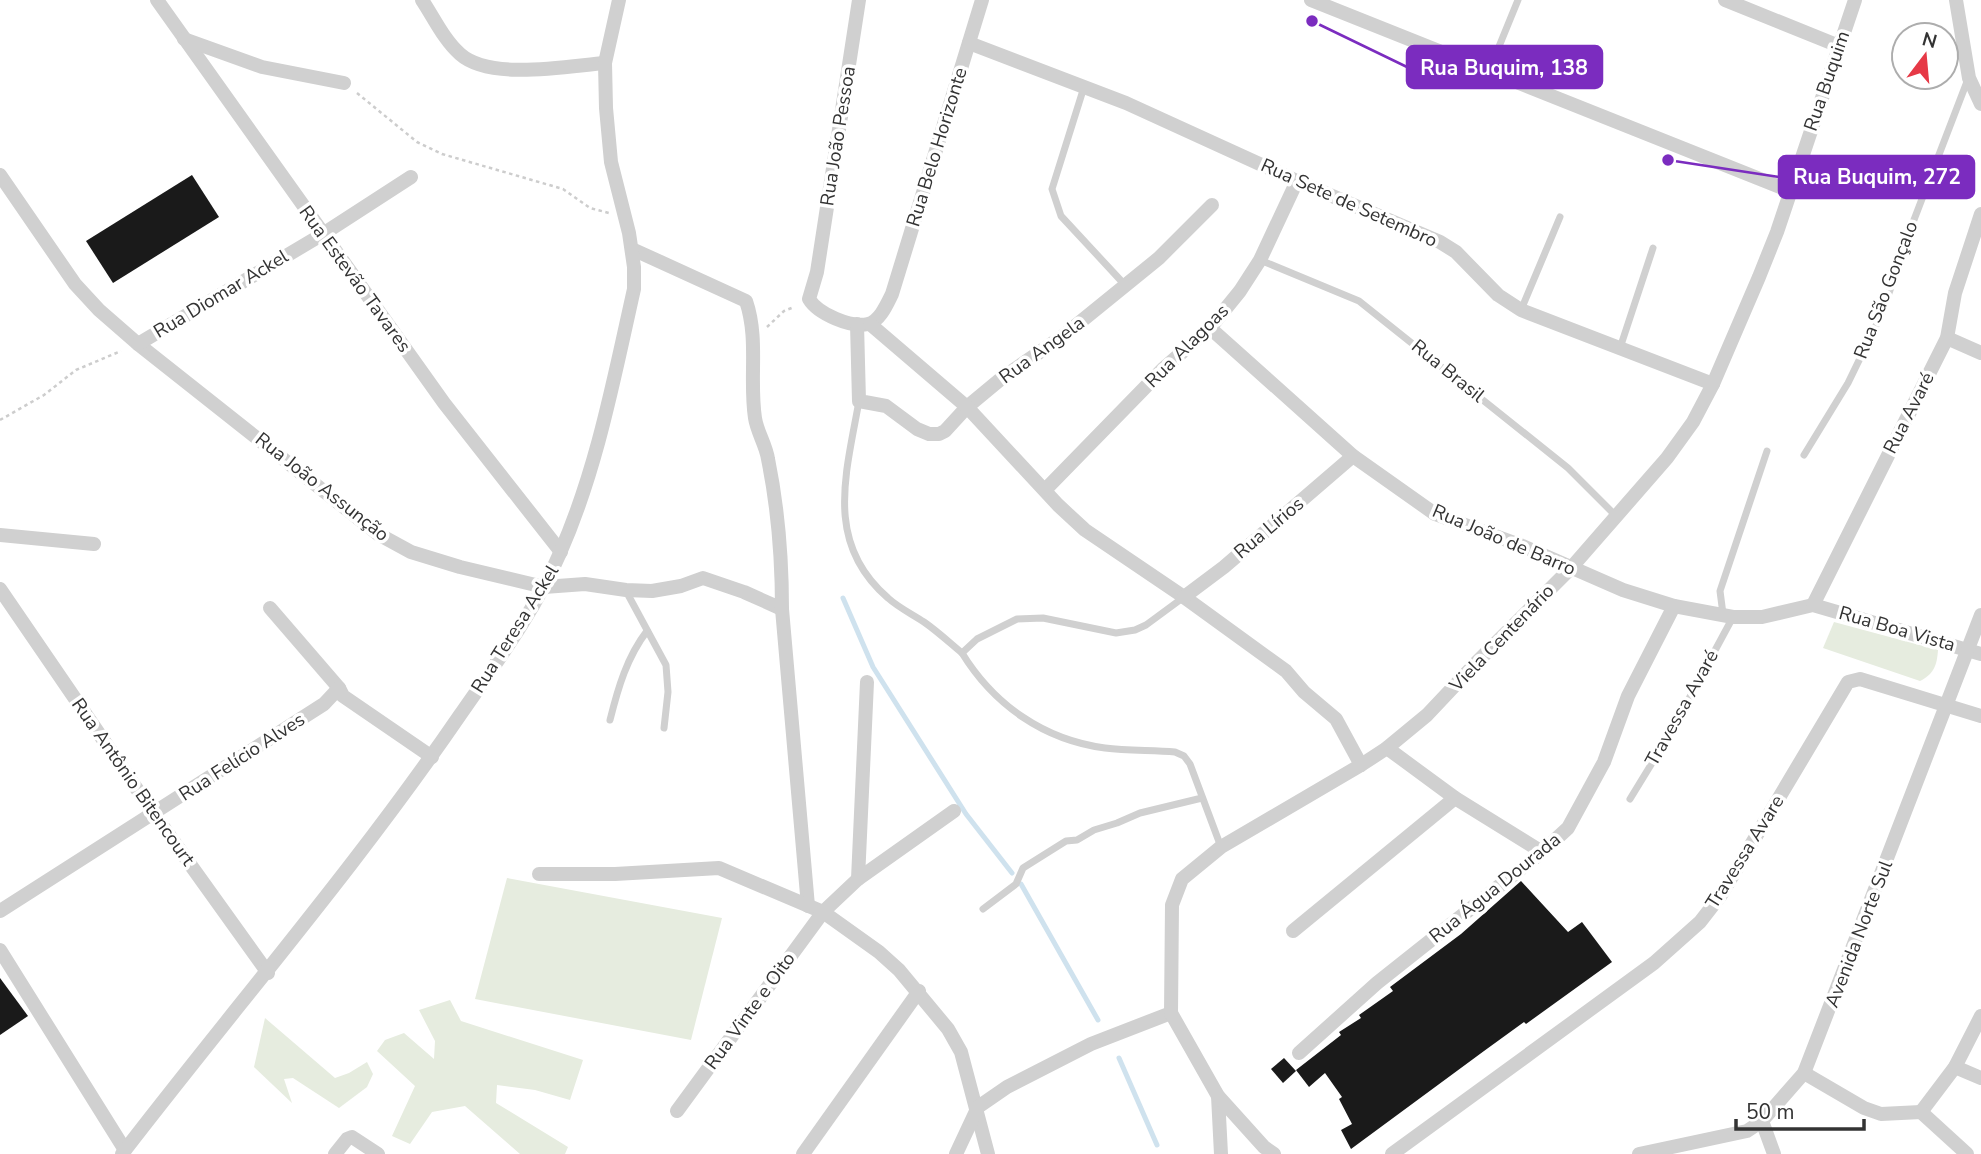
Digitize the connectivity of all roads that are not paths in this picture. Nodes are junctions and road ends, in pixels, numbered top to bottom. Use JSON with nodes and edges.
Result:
{"nodes":[{"id":1,"x":157,"y":0,"type":"edge"},
{"id":2,"x":422,"y":0,"type":"edge"},
{"id":3,"x":619,"y":0,"type":"edge"},
{"id":4,"x":859,"y":0,"type":"edge"},
{"id":5,"x":982,"y":0,"type":"edge"},
{"id":6,"x":1311,"y":0,"type":"edge"},
{"id":7,"x":1518,"y":0,"type":"edge"},
{"id":8,"x":1725,"y":0,"type":"edge"},
{"id":9,"x":1855,"y":0,"type":"edge"},
{"id":10,"x":1956,"y":0,"type":"edge"},
{"id":11,"x":184,"y":39,"type":"junction"},
{"id":12,"x":969,"y":43,"type":"junction"},
{"id":13,"x":1839,"y":46,"type":"junction"},
{"id":14,"x":605,"y":63,"type":"junction"},
{"id":15,"x":1489,"y":71,"type":"junction"},
{"id":16,"x":1969,"y":78,"type":"junction"},
{"id":17,"x":344,"y":83,"type":"road end"},
{"id":18,"x":1084,"y":86,"type":"junction"},
{"id":19,"x":1981,"y":104,"type":"edge"},
{"id":20,"x":0,"y":175,"type":"edge"},
{"id":21,"x":411,"y":177,"type":"dead end"},
{"id":22,"x":1297,"y":181,"type":"junction"},
{"id":23,"x":1790,"y":191,"type":"junction"},
{"id":24,"x":1212,"y":205,"type":"dead end"},
{"id":25,"x":1981,"y":214,"type":"edge"},
{"id":26,"x":1560,"y":217,"type":"dead end"},
{"id":27,"x":323,"y":234,"type":"junction"},
{"id":28,"x":1653,"y":248,"type":"dead end"},
{"id":29,"x":632,"y":249,"type":"junction"},
{"id":30,"x":1260,"y":260,"type":"junction"},
{"id":31,"x":1125,"y":286,"type":"junction"},
{"id":32,"x":1521,"y":310,"type":"junction"},
{"id":33,"x":863,"y":324,"type":"junction"},
{"id":34,"x":1210,"y":328,"type":"junction"},
{"id":35,"x":1947,"y":338,"type":"junction"},
{"id":36,"x":138,"y":344,"type":"junction"},
{"id":37,"x":1620,"y":348,"type":"junction"},
{"id":38,"x":1981,"y":353,"type":"edge"},
{"id":39,"x":1713,"y":384,"type":"junction"},
{"id":40,"x":859,"y":401,"type":"junction"},
{"id":41,"x":967,"y":407,"type":"junction"},
{"id":42,"x":1767,"y":451,"type":"dead end"},
{"id":43,"x":1804,"y":455,"type":"dead end"},
{"id":44,"x":1353,"y":456,"type":"junction"},
{"id":45,"x":1045,"y":489,"type":"junction"},
{"id":46,"x":1615,"y":515,"type":"junction"},
{"id":47,"x":0,"y":535,"type":"edge"},
{"id":48,"x":94,"y":544,"type":"dead end"},
{"id":49,"x":561,"y":552,"type":"junction"},
{"id":50,"x":1571,"y":568,"type":"junction"},
{"id":51,"x":544,"y":587,"type":"junction"},
{"id":52,"x":0,"y":589,"type":"edge"},
{"id":53,"x":626,"y":590,"type":"junction"},
{"id":54,"x":1184,"y":597,"type":"junction"},
{"id":55,"x":1814,"y":605,"type":"junction"},
{"id":56,"x":1674,"y":606,"type":"junction"},
{"id":57,"x":270,"y":608,"type":"dead end"},
{"id":58,"x":782,"y":609,"type":"junction"},
{"id":59,"x":1981,"y":615,"type":"edge"},
{"id":60,"x":1728,"y":616,"type":"junction"},
{"id":61,"x":647,"y":631,"type":"junction"},
{"id":62,"x":1974,"y":652,"type":"edge"},
{"id":63,"x":962,"y":653,"type":"junction"},
{"id":64,"x":867,"y":682,"type":"dead end"},
{"id":65,"x":339,"y":688,"type":"junction"},
{"id":66,"x":1945,"y":706,"type":"junction"},
{"id":67,"x":1981,"y":716,"type":"edge"},
{"id":68,"x":610,"y":720,"type":"dead end"},
{"id":69,"x":664,"y":728,"type":"dead end"},
{"id":70,"x":1387,"y":748,"type":"junction"},
{"id":71,"x":432,"y":757,"type":"junction"},
{"id":72,"x":1361,"y":765,"type":"junction"},
{"id":73,"x":1202,"y":798,"type":"junction"},
{"id":74,"x":1455,"y":798,"type":"junction"},
{"id":75,"x":1630,"y":799,"type":"dead end"},
{"id":76,"x":954,"y":811,"type":"dead end"},
{"id":77,"x":154,"y":814,"type":"junction"},
{"id":78,"x":1221,"y":847,"type":"junction"},
{"id":79,"x":1542,"y":852,"type":"junction"},
{"id":80,"x":539,"y":874,"type":"dead end"},
{"id":81,"x":858,"y":880,"type":"junction"},
{"id":82,"x":808,"y":906,"type":"junction"},
{"id":83,"x":983,"y":909,"type":"dead end"},
{"id":84,"x":0,"y":911,"type":"edge"},
{"id":85,"x":823,"y":912,"type":"junction"},
{"id":86,"x":1293,"y":931,"type":"dead end"},
{"id":87,"x":0,"y":950,"type":"edge"},
{"id":88,"x":268,"y":973,"type":"junction"},
{"id":89,"x":919,"y":991,"type":"junction"},
{"id":90,"x":1171,"y":1013,"type":"junction"},
{"id":91,"x":1981,"y":1016,"type":"edge"},
{"id":92,"x":1299,"y":1053,"type":"dead end"},
{"id":93,"x":1955,"y":1067,"type":"junction"},
{"id":94,"x":1804,"y":1073,"type":"junction"},
{"id":95,"x":1981,"y":1078,"type":"edge"},
{"id":96,"x":1217,"y":1096,"type":"junction"},
{"id":97,"x":978,"y":1107,"type":"junction"},
{"id":98,"x":677,"y":1111,"type":"dead end"},
{"id":99,"x":1921,"y":1112,"type":"junction"},
{"id":100,"x":1762,"y":1121,"type":"junction"},
{"id":101,"x":124,"y":1152,"type":"edge"},
{"id":102,"x":335,"y":1154,"type":"edge"},
{"id":103,"x":378,"y":1154,"type":"edge"},
{"id":104,"x":803,"y":1154,"type":"edge"},
{"id":105,"x":956,"y":1154,"type":"edge"},
{"id":106,"x":988,"y":1154,"type":"edge"},
{"id":107,"x":1221,"y":1154,"type":"edge"},
{"id":108,"x":1274,"y":1154,"type":"edge"},
{"id":109,"x":1392,"y":1154,"type":"edge"},
{"id":110,"x":1639,"y":1154,"type":"edge"},
{"id":111,"x":1774,"y":1154,"type":"edge"},
{"id":112,"x":1967,"y":1154,"type":"edge"}],
"edges":[{"from":1,"to":11,"type":"street","name":"Rua Estevão Tavares"},
{"from":2,"to":14,"type":"street"},
{"from":3,"to":14,"type":"street","name":"Rua Teresa Ackel"},
{"from":4,"to":33,"type":"street","name":"Rua João Pessoa"},
{"from":5,"to":12,"type":"street","name":"Rua Belo Horizonte"},
{"from":6,"to":15,"type":"street"},
{"from":7,"to":15,"type":"lane"},
{"from":8,"to":13,"type":"street"},
{"from":9,"to":13,"type":"street","name":"Rua Buquim"},
{"from":10,"to":16,"type":"street"},
{"from":11,"to":17,"type":"street"},
{"from":11,"to":27,"type":"street","name":"Rua Estevão Tavares"},
{"from":12,"to":18,"type":"street","name":"Rua Sete de Setembro"},
{"from":12,"to":33,"type":"street","name":"Rua Belo Horizonte"},
{"from":13,"to":23,"type":"street","name":"Rua Buquim"},
{"from":14,"to":29,"type":"street","name":"Rua Teresa Ackel"},
{"from":15,"to":23,"type":"street"},
{"from":16,"to":19,"type":"street"},
{"from":16,"to":43,"type":"lane","name":"Rua São Gonçalo"},
{"from":18,"to":22,"type":"street","name":"Rua Sete de Setembro"},
{"from":18,"to":31,"type":"lane"},
{"from":20,"to":36,"type":"street","name":"Rua João Assunção"},
{"from":21,"to":27,"type":"street","name":"Rua Diomar Ackel"},
{"from":22,"to":30,"type":"street","name":"Rua Alagoas"},
{"from":22,"to":32,"type":"street","name":"Rua Sete de Setembro"},
{"from":23,"to":39,"type":"street","name":"Viela Centenário"},
{"from":24,"to":31,"type":"street","name":"Rua Angela"},
{"from":25,"to":35,"type":"street","name":"Rua Avaré"},
{"from":26,"to":32,"type":"lane"},
{"from":27,"to":36,"type":"street","name":"Rua Diomar Ackel"},
{"from":27,"to":49,"type":"street","name":"Rua Estevão Tavares"},
{"from":28,"to":37,"type":"lane"},
{"from":29,"to":49,"type":"street","name":"Rua Teresa Ackel"},
{"from":29,"to":58,"type":"street"},
{"from":30,"to":34,"type":"street","name":"Rua Alagoas"},
{"from":30,"to":46,"type":"lane","name":"Rua Brasil"},
{"from":31,"to":41,"type":"street","name":"Rua Angela"},
{"from":32,"to":37,"type":"street","name":"Rua Sete de Setembro"},
{"from":33,"to":40,"type":"street"},
{"from":33,"to":41,"type":"street"},
{"from":34,"to":44,"type":"street","name":"Rua João de Barro"},
{"from":34,"to":45,"type":"street","name":"Rua Alagoas"},
{"from":35,"to":38,"type":"street"},
{"from":35,"to":55,"type":"street","name":"Rua Avaré"},
{"from":36,"to":51,"type":"street","name":"Rua João Assunção"},
{"from":37,"to":39,"type":"street","name":"Rua Sete de Setembro"},
{"from":39,"to":46,"type":"street","name":"Viela Centenário"},
{"from":40,"to":41,"type":"street","name":"Rua Angela"},
{"from":40,"to":63,"type":"lane"},
{"from":41,"to":45,"type":"street"},
{"from":42,"to":60,"type":"lane"},
{"from":44,"to":50,"type":"street","name":"Rua João de Barro"},
{"from":44,"to":54,"type":"street","name":"Rua Lírios"},
{"from":45,"to":54,"type":"street"},
{"from":46,"to":50,"type":"street","name":"Viela Centenário"},
{"from":47,"to":48,"type":"street"},
{"from":49,"to":51,"type":"street","name":"Rua Teresa Ackel"},
{"from":50,"to":56,"type":"street","name":"Rua João de Barro"},
{"from":50,"to":70,"type":"street","name":"Viela Centenário"},
{"from":51,"to":53,"type":"street","name":"Rua João Assunção"},
{"from":51,"to":71,"type":"street","name":"Rua Teresa Ackel"},
{"from":52,"to":77,"type":"street","name":"Rua Antônio Bitencourt"},
{"from":53,"to":58,"type":"street","name":"Rua João Assunção"},
{"from":53,"to":61,"type":"lane"},
{"from":54,"to":63,"type":"lane"},
{"from":54,"to":72,"type":"street"},
{"from":55,"to":60,"type":"street","name":"Rua João de Barro"},
{"from":55,"to":62,"type":"street","name":"Rua Boa Vista"},
{"from":56,"to":60,"type":"street","name":"Rua João de Barro"},
{"from":56,"to":79,"type":"street","name":"Rua Água Dourada"},
{"from":57,"to":65,"type":"street"},
{"from":58,"to":82,"type":"street"},
{"from":59,"to":62,"type":"street","name":"Avenida Norte Sul"},
{"from":60,"to":75,"type":"lane","name":"Travessa Avaré"},
{"from":61,"to":68,"type":"lane"},
{"from":61,"to":69,"type":"lane"},
{"from":62,"to":66,"type":"street","name":"Avenida Norte Sul"},
{"from":63,"to":73,"type":"lane"},
{"from":64,"to":81,"type":"street"},
{"from":65,"to":71,"type":"street"},
{"from":65,"to":77,"type":"street","name":"Rua Felício Alves"},
{"from":66,"to":67,"type":"street"},
{"from":66,"to":94,"type":"street","name":"Avenida Norte Sul"},
{"from":66,"to":109,"type":"street","name":"Travessa Avare"},
{"from":70,"to":72,"type":"street","name":"Viela Centenário"},
{"from":70,"to":74,"type":"street"},
{"from":71,"to":88,"type":"street","name":"Rua Teresa Ackel"},
{"from":72,"to":78,"type":"street","name":"Viela Centenário"},
{"from":73,"to":78,"type":"lane"},
{"from":73,"to":83,"type":"lane"},
{"from":74,"to":79,"type":"street"},
{"from":74,"to":86,"type":"street"},
{"from":76,"to":81,"type":"street","name":"Rua Vinte e Oito"},
{"from":77,"to":84,"type":"street","name":"Rua Felício Alves"},
{"from":77,"to":88,"type":"street","name":"Rua Antônio Bitencourt"},
{"from":78,"to":90,"type":"street","name":"Viela Centenário"},
{"from":79,"to":92,"type":"street","name":"Rua Água Dourada"},
{"from":80,"to":82,"type":"street"},
{"from":81,"to":85,"type":"street","name":"Rua Vinte e Oito"},
{"from":82,"to":85,"type":"street"},
{"from":85,"to":89,"type":"street"},
{"from":85,"to":98,"type":"street","name":"Rua Vinte e Oito"},
{"from":87,"to":101,"type":"street"},
{"from":88,"to":101,"type":"street","name":"Rua Teresa Ackel"},
{"from":89,"to":97,"type":"street"},
{"from":89,"to":104,"type":"street"},
{"from":90,"to":96,"type":"street"},
{"from":90,"to":97,"type":"street"},
{"from":91,"to":93,"type":"street"},
{"from":93,"to":95,"type":"street"},
{"from":93,"to":99,"type":"street"},
{"from":94,"to":99,"type":"street"},
{"from":94,"to":100,"type":"street","name":"Avenida Norte Sul"},
{"from":96,"to":107,"type":"street"},
{"from":96,"to":108,"type":"street"},
{"from":97,"to":105,"type":"street"},
{"from":97,"to":106,"type":"street"},
{"from":99,"to":112,"type":"street"},
{"from":100,"to":110,"type":"street","name":"Avenida Norte Sul"},
{"from":100,"to":111,"type":"street"},
{"from":102,"to":103,"type":"street"}]}
